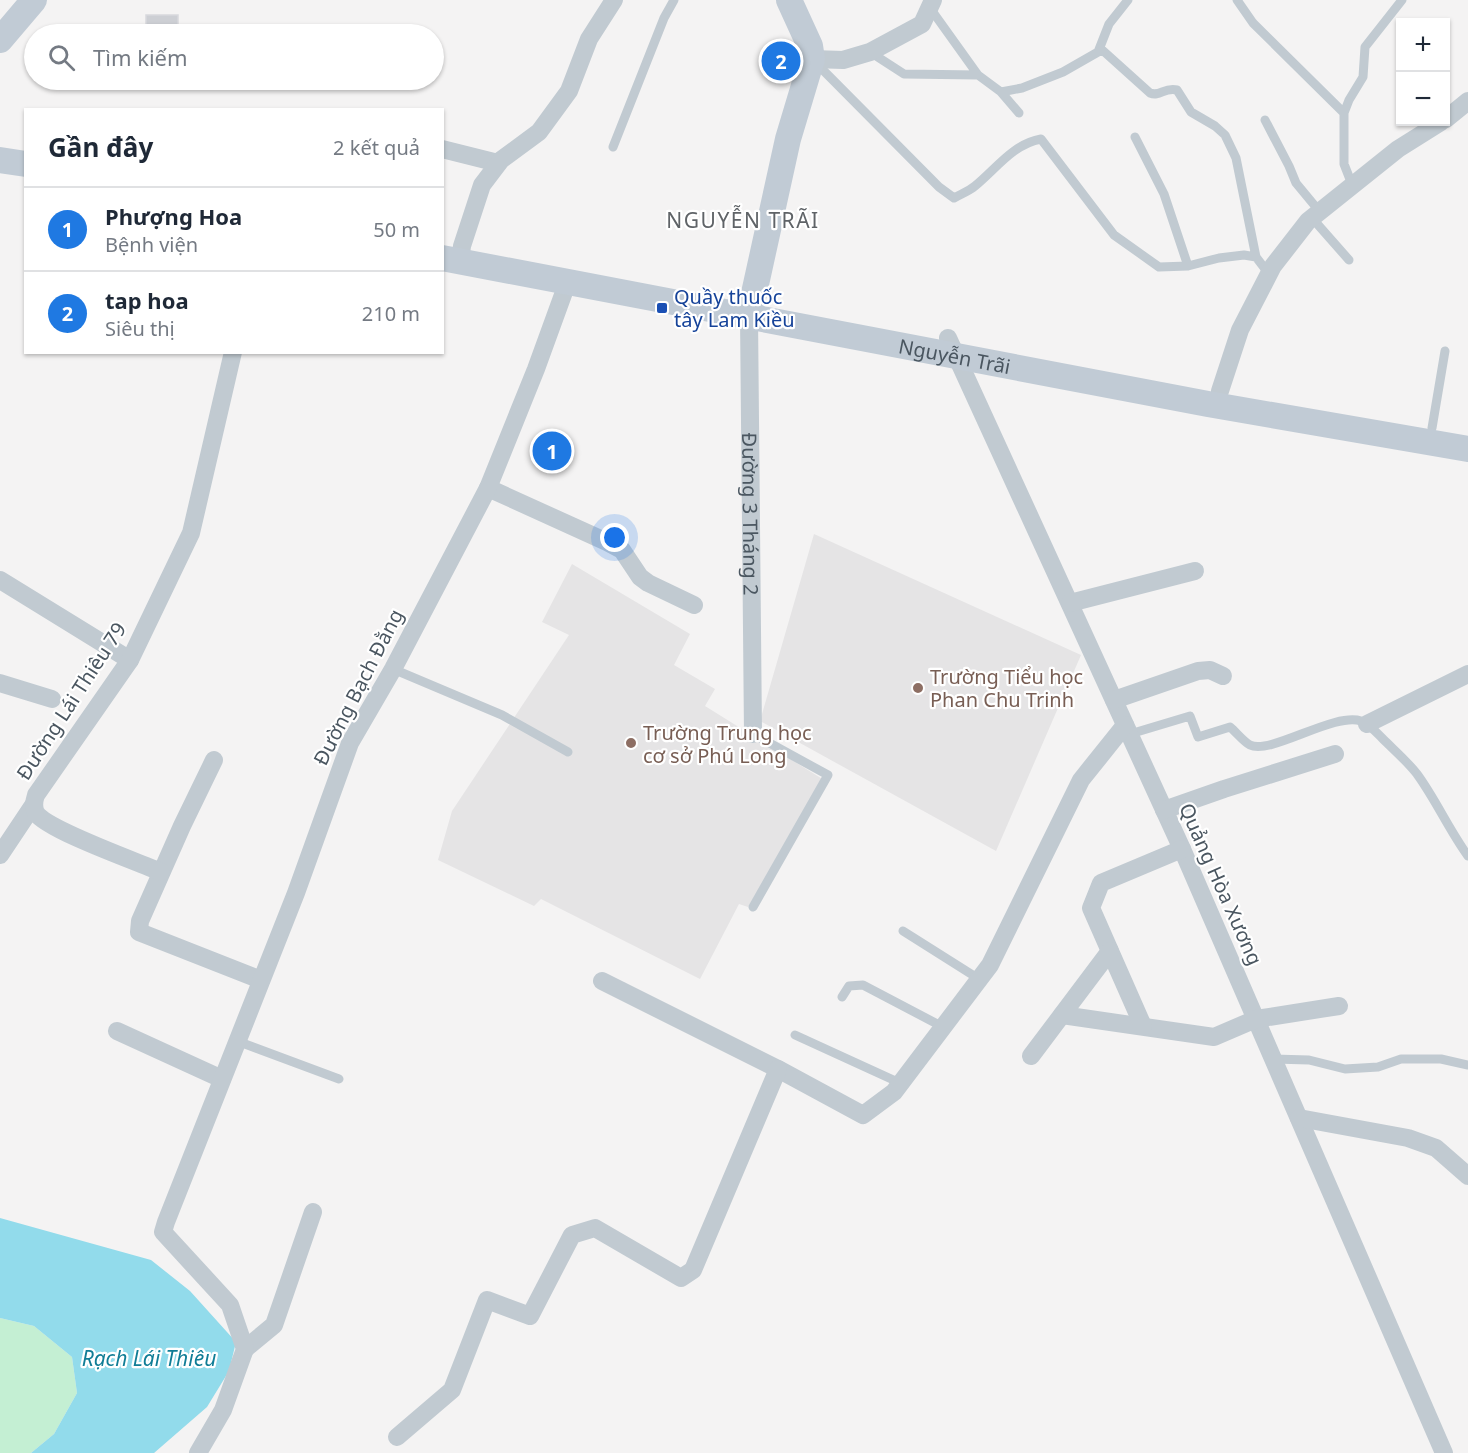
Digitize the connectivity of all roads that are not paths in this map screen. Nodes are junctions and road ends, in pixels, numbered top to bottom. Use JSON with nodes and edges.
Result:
{"nodes":[{"id":1,"x":34,"y":0,"type":"edge"},
{"id":2,"x":614,"y":0,"type":"edge"},
{"id":3,"x":674,"y":0,"type":"edge"},
{"id":4,"x":789,"y":0,"type":"edge"},
{"id":5,"x":1128,"y":0,"type":"edge"},
{"id":6,"x":1237,"y":0,"type":"edge"},
{"id":7,"x":1402,"y":0,"type":"edge"},
{"id":8,"x":932,"y":4,"type":"edge"},
{"id":9,"x":0,"y":40,"type":"edge"},
{"id":10,"x":1100,"y":48,"type":"junction"},
{"id":11,"x":870,"y":52,"type":"junction"},
{"id":12,"x":812,"y":62,"type":"junction"},
{"id":13,"x":978,"y":75,"type":"junction"},
{"id":14,"x":1001,"y":92,"type":"junction"},
{"id":15,"x":1468,"y":101,"type":"edge"},
{"id":16,"x":1018,"y":113,"type":"dead end"},
{"id":17,"x":1344,"y":113,"type":"junction"},
{"id":18,"x":1450,"y":116,"type":"edge"},
{"id":19,"x":1265,"y":120,"type":"dead end"},
{"id":20,"x":1435,"y":126,"type":"edge"},
{"id":21,"x":1135,"y":137,"type":"dead end"},
{"id":22,"x":614,"y":147,"type":"dead end"},
{"id":23,"x":444,"y":150,"type":"edge"},
{"id":24,"x":498,"y":163,"type":"junction"},
{"id":25,"x":5,"y":169,"type":"edge"},
{"id":26,"x":24,"y":179,"type":"edge"},
{"id":27,"x":1353,"y":187,"type":"junction"},
{"id":28,"x":1316,"y":215,"type":"junction"},
{"id":29,"x":452,"y":252,"type":"edge"},
{"id":30,"x":1256,"y":257,"type":"junction"},
{"id":31,"x":1349,"y":260,"type":"dead end"},
{"id":32,"x":1188,"y":266,"type":"junction"},
{"id":33,"x":1269,"y":274,"type":"junction"},
{"id":34,"x":568,"y":281,"type":"junction"},
{"id":35,"x":751,"y":307,"type":"junction"},
{"id":36,"x":952,"y":347,"type":"junction"},
{"id":37,"x":1445,"y":351,"type":"dead end"},
{"id":38,"x":233,"y":354,"type":"edge"},
{"id":39,"x":1220,"y":391,"type":"junction"},
{"id":40,"x":1320,"y":416,"type":"junction"},
{"id":41,"x":1432,"y":428,"type":"junction"},
{"id":42,"x":1468,"y":434,"type":"edge"},
{"id":43,"x":1468,"y":449,"type":"edge"},
{"id":44,"x":488,"y":488,"type":"junction"},
{"id":45,"x":1195,"y":571,"type":"dead end"},
{"id":46,"x":0,"y":580,"type":"edge"},
{"id":47,"x":1070,"y":603,"type":"junction"},
{"id":48,"x":693,"y":605,"type":"dead end"},
{"id":49,"x":130,"y":660,"type":"junction"},
{"id":50,"x":393,"y":669,"type":"junction"},
{"id":51,"x":1468,"y":674,"type":"edge"},
{"id":52,"x":1223,"y":676,"type":"dead end"},
{"id":53,"x":0,"y":683,"type":"edge"},
{"id":54,"x":52,"y":699,"type":"dead end"},
{"id":55,"x":1114,"y":700,"type":"junction"},
{"id":56,"x":1367,"y":724,"type":"junction"},
{"id":57,"x":1128,"y":730,"type":"junction"},
{"id":58,"x":753,"y":734,"type":"joint"},
{"id":59,"x":568,"y":752,"type":"dead end"},
{"id":60,"x":1335,"y":754,"type":"dead end"},
{"id":61,"x":214,"y":760,"type":"dead end"},
{"id":62,"x":34,"y":804,"type":"junction"},
{"id":63,"x":1164,"y":810,"type":"junction"},
{"id":64,"x":1182,"y":849,"type":"junction"},
{"id":65,"x":0,"y":855,"type":"edge"},
{"id":66,"x":1468,"y":856,"type":"edge"},
{"id":67,"x":161,"y":872,"type":"junction"},
{"id":68,"x":753,"y":907,"type":"dead end"},
{"id":69,"x":903,"y":931,"type":"dead end"},
{"id":70,"x":1110,"y":951,"type":"junction"},
{"id":71,"x":979,"y":979,"type":"junction"},
{"id":72,"x":261,"y":980,"type":"junction"},
{"id":73,"x":602,"y":981,"type":"dead end"},
{"id":74,"x":842,"y":997,"type":"dead end"},
{"id":75,"x":1339,"y":1006,"type":"dead end"},
{"id":76,"x":1062,"y":1015,"type":"junction"},
{"id":77,"x":1256,"y":1019,"type":"junction"},
{"id":78,"x":1143,"y":1026,"type":"junction"},
{"id":79,"x":943,"y":1027,"type":"junction"},
{"id":80,"x":117,"y":1031,"type":"dead end"},
{"id":81,"x":795,"y":1035,"type":"dead end"},
{"id":82,"x":237,"y":1041,"type":"junction"},
{"id":83,"x":1031,"y":1056,"type":"dead end"},
{"id":84,"x":1273,"y":1059,"type":"junction"},
{"id":85,"x":1468,"y":1065,"type":"edge"},
{"id":86,"x":778,"y":1069,"type":"junction"},
{"id":87,"x":222,"y":1079,"type":"junction"},
{"id":88,"x":339,"y":1079,"type":"dead end"},
{"id":89,"x":900,"y":1083,"type":"junction"},
{"id":90,"x":1299,"y":1118,"type":"junction"},
{"id":91,"x":1468,"y":1176,"type":"edge"},
{"id":92,"x":313,"y":1212,"type":"dead end"},
{"id":93,"x":243,"y":1355,"type":"junction"},
{"id":94,"x":397,"y":1437,"type":"dead end"},
{"id":95,"x":205,"y":1450,"type":"edge"},
{"id":96,"x":1444,"y":1453,"type":"edge"}],
"edges":[{"from":1,"to":9,"type":"main road"},
{"from":2,"to":24,"type":"street"},
{"from":3,"to":22,"type":"lane"},
{"from":4,"to":12,"type":"main road"},
{"from":5,"to":10,"type":"lane"},
{"from":6,"to":17,"type":"lane"},
{"from":7,"to":17,"type":"lane"},
{"from":8,"to":11,"type":"street"},
{"from":8,"to":13,"type":"lane"},
{"from":10,"to":14,"type":"lane"},
{"from":10,"to":30,"type":"lane"},
{"from":11,"to":12,"type":"street"},
{"from":11,"to":13,"type":"lane"},
{"from":12,"to":32,"type":"lane"},
{"from":12,"to":35,"type":"main road","name":"Đường 3 Tháng 2"},
{"from":13,"to":14,"type":"lane"},
{"from":14,"to":16,"type":"lane"},
{"from":15,"to":18,"type":"street"},
{"from":17,"to":27,"type":"lane"},
{"from":19,"to":28,"type":"lane"},
{"from":20,"to":27,"type":"street"},
{"from":21,"to":32,"type":"lane"},
{"from":23,"to":24,"type":"street"},
{"from":24,"to":29,"type":"street"},
{"from":25,"to":26,"type":"main road"},
{"from":27,"to":28,"type":"street"},
{"from":28,"to":31,"type":"lane"},
{"from":28,"to":33,"type":"street"},
{"from":29,"to":34,"type":"main road","name":"Nguyễn Trãi"},
{"from":29,"to":35,"type":"main road","name":"Nguyễn Trãi"},
{"from":30,"to":32,"type":"lane"},
{"from":30,"to":33,"type":"lane"},
{"from":33,"to":39,"type":"street"},
{"from":34,"to":35,"type":"main road","name":"Nguyễn Trãi"},
{"from":34,"to":44,"type":"street","name":"Đường Bạch Đằng"},
{"from":35,"to":36,"type":"main road","name":"Nguyễn Trãi"},
{"from":35,"to":58,"type":"street","name":"Đường 3 Tháng 2"},
{"from":36,"to":39,"type":"main road","name":"Nguyễn Trãi"},
{"from":36,"to":40,"type":"main road","name":"Nguyễn Trãi"},
{"from":36,"to":47,"type":"street","name":"Quảng Hòa Xương"},
{"from":37,"to":41,"type":"lane"},
{"from":38,"to":49,"type":"street","name":"Đường Lái Thiêu 79"},
{"from":39,"to":40,"type":"main road","name":"Nguyễn Trãi"},
{"from":40,"to":41,"type":"main road","name":"Nguyễn Trãi"},
{"from":40,"to":43,"type":"main road","name":"Nguyễn Trãi"},
{"from":41,"to":42,"type":"main road","name":"Nguyễn Trãi"},
{"from":44,"to":48,"type":"street"},
{"from":44,"to":50,"type":"street","name":"Đường Bạch Đằng"},
{"from":45,"to":47,"type":"street"},
{"from":46,"to":49,"type":"street"},
{"from":47,"to":55,"type":"street","name":"Quảng Hòa Xương"},
{"from":49,"to":62,"type":"street","name":"Đường Lái Thiêu 79"},
{"from":50,"to":59,"type":"lane"},
{"from":50,"to":72,"type":"street","name":"Đường Bạch Đằng"},
{"from":51,"to":56,"type":"street"},
{"from":52,"to":55,"type":"street"},
{"from":53,"to":54,"type":"street"},
{"from":55,"to":57,"type":"street","name":"Quảng Hòa Xương"},
{"from":56,"to":57,"type":"lane"},
{"from":56,"to":66,"type":"lane"},
{"from":57,"to":63,"type":"street","name":"Quảng Hòa Xương"},
{"from":57,"to":71,"type":"street"},
{"from":58,"to":68,"type":"lane","name":"Đường 3 Tháng 2"},
{"from":60,"to":63,"type":"street"},
{"from":61,"to":67,"type":"street"},
{"from":62,"to":65,"type":"street"},
{"from":62,"to":67,"type":"street","name":"Đường Lái Thiêu 79"},
{"from":63,"to":64,"type":"street","name":"Quảng Hòa Xương"},
{"from":64,"to":70,"type":"street"},
{"from":64,"to":77,"type":"street","name":"Quảng Hòa Xương"},
{"from":67,"to":72,"type":"street"},
{"from":69,"to":71,"type":"lane"},
{"from":70,"to":76,"type":"street"},
{"from":70,"to":78,"type":"street"},
{"from":71,"to":79,"type":"street"},
{"from":72,"to":82,"type":"street","name":"Đường Bạch Đằng"},
{"from":73,"to":86,"type":"street"},
{"from":74,"to":79,"type":"lane"},
{"from":75,"to":77,"type":"street"},
{"from":76,"to":78,"type":"street"},
{"from":76,"to":83,"type":"street"},
{"from":77,"to":78,"type":"street"},
{"from":77,"to":84,"type":"street","name":"Quảng Hòa Xương"},
{"from":79,"to":89,"type":"street"},
{"from":80,"to":87,"type":"street"},
{"from":81,"to":89,"type":"lane"},
{"from":82,"to":87,"type":"street","name":"Đường Bạch Đằng"},
{"from":82,"to":88,"type":"lane"},
{"from":84,"to":85,"type":"lane"},
{"from":84,"to":90,"type":"street","name":"Quảng Hòa Xương"},
{"from":86,"to":89,"type":"street"},
{"from":86,"to":94,"type":"street"},
{"from":87,"to":93,"type":"street","name":"Đường Bạch Đằng"},
{"from":90,"to":91,"type":"street"},
{"from":90,"to":96,"type":"street","name":"Quảng Hòa Xương"},
{"from":92,"to":93,"type":"street"},
{"from":93,"to":95,"type":"street"}]}
